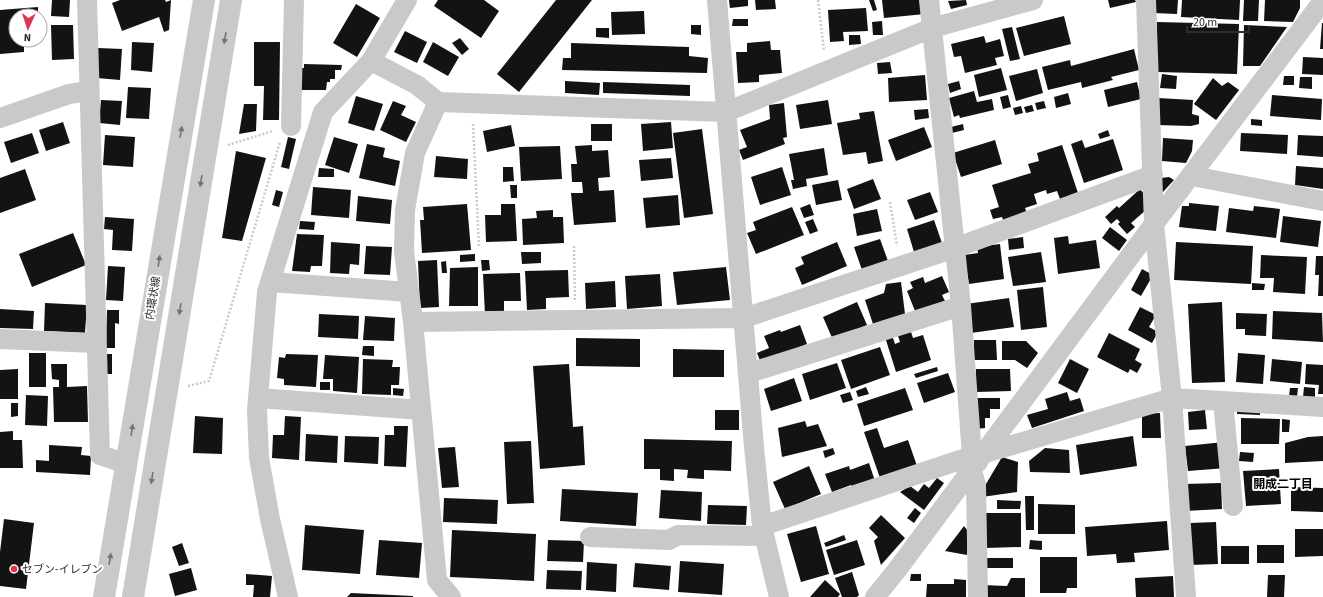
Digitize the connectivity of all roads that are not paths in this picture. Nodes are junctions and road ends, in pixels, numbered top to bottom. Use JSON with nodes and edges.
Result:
{"nodes":[{"id":1,"x":87,"y":0,"type":"edge"},
{"id":2,"x":204,"y":0,"type":"edge"},
{"id":3,"x":232,"y":0,"type":"edge"},
{"id":4,"x":294,"y":0,"type":"edge"},
{"id":5,"x":407,"y":0,"type":"edge"},
{"id":6,"x":717,"y":0,"type":"edge"},
{"id":7,"x":929,"y":0,"type":"edge"},
{"id":8,"x":1033,"y":0,"type":"edge"},
{"id":9,"x":1146,"y":0,"type":"edge"},
{"id":10,"x":1323,"y":1,"type":"edge"},
{"id":11,"x":932,"y":28,"type":"junction"},
{"id":12,"x":371,"y":61,"type":"junction"},
{"id":13,"x":89,"y":91,"type":"junction"},
{"id":14,"x":438,"y":102,"type":"junction"},
{"id":15,"x":726,"y":112,"type":"junction"},
{"id":16,"x":0,"y":118,"type":"edge"},
{"id":17,"x":287,"y":131,"type":"road end"},
{"id":18,"x":1153,"y":175,"type":"junction"},
{"id":19,"x":1192,"y":176,"type":"junction"},
{"id":20,"x":1323,"y":201,"type":"edge"},
{"id":21,"x":1154,"y":224,"type":"junction"},
{"id":22,"x":955,"y":248,"type":"junction"},
{"id":23,"x":270,"y":282,"type":"junction"},
{"id":24,"x":409,"y":292,"type":"junction"},
{"id":25,"x":961,"y":306,"type":"junction"},
{"id":26,"x":744,"y":318,"type":"junction"},
{"id":27,"x":413,"y":322,"type":"junction"},
{"id":28,"x":0,"y":339,"type":"edge"},
{"id":29,"x":95,"y":343,"type":"junction"},
{"id":30,"x":749,"y":373,"type":"junction"},
{"id":31,"x":258,"y":398,"type":"junction"},
{"id":32,"x":1172,"y":398,"type":"junction"},
{"id":33,"x":1224,"y":401,"type":"junction"},
{"id":34,"x":1323,"y":407,"type":"edge"},
{"id":35,"x":421,"y":410,"type":"junction"},
{"id":36,"x":977,"y":460,"type":"junction"},
{"id":37,"x":126,"y":464,"type":"junction"},
{"id":38,"x":1233,"y":506,"type":"dead end"},
{"id":39,"x":763,"y":531,"type":"junction"},
{"id":40,"x":590,"y":537,"type":"dead end"},
{"id":41,"x":104,"y":597,"type":"edge"},
{"id":42,"x":133,"y":597,"type":"edge"},
{"id":43,"x":288,"y":597,"type":"edge"},
{"id":44,"x":450,"y":597,"type":"edge"},
{"id":45,"x":779,"y":597,"type":"edge"},
{"id":46,"x":875,"y":597,"type":"edge"},
{"id":47,"x":978,"y":597,"type":"edge"},
{"id":48,"x":1186,"y":597,"type":"edge"}],
"edges":[{"from":1,"to":13,"type":"street"},
{"from":37,"to":2,"type":"street","name":"内環状線","one_way":true},
{"from":3,"to":42,"type":"street","one_way":true},
{"from":4,"to":17,"type":"street"},
{"from":5,"to":12,"type":"street"},
{"from":6,"to":15,"type":"street"},
{"from":7,"to":11,"type":"street"},
{"from":8,"to":11,"type":"street"},
{"from":9,"to":18,"type":"street"},
{"from":10,"to":19,"type":"street"},
{"from":11,"to":15,"type":"street"},
{"from":11,"to":22,"type":"street"},
{"from":12,"to":14,"type":"street"},
{"from":12,"to":23,"type":"street"},
{"from":13,"to":16,"type":"street"},
{"from":13,"to":29,"type":"street"},
{"from":14,"to":15,"type":"street"},
{"from":14,"to":24,"type":"street"},
{"from":15,"to":26,"type":"street"},
{"from":18,"to":21,"type":"street"},
{"from":18,"to":22,"type":"street"},
{"from":19,"to":20,"type":"street"},
{"from":19,"to":21,"type":"street"},
{"from":21,"to":32,"type":"street"},
{"from":21,"to":36,"type":"street"},
{"from":22,"to":25,"type":"street"},
{"from":22,"to":26,"type":"street"},
{"from":23,"to":24,"type":"street"},
{"from":23,"to":31,"type":"street"},
{"from":24,"to":27,"type":"street"},
{"from":25,"to":30,"type":"street"},
{"from":25,"to":36,"type":"street"},
{"from":26,"to":27,"type":"street"},
{"from":26,"to":30,"type":"street"},
{"from":27,"to":35,"type":"street"},
{"from":28,"to":29,"type":"street"},
{"from":29,"to":37,"type":"street"},
{"from":30,"to":39,"type":"street"},
{"from":31,"to":35,"type":"street"},
{"from":31,"to":43,"type":"street"},
{"from":32,"to":33,"type":"street"},
{"from":32,"to":36,"type":"street"},
{"from":32,"to":48,"type":"street"},
{"from":33,"to":34,"type":"street"},
{"from":33,"to":38,"type":"street"},
{"from":35,"to":44,"type":"street"},
{"from":36,"to":39,"type":"street"},
{"from":36,"to":46,"type":"street"},
{"from":36,"to":47,"type":"street"},
{"from":41,"to":37,"type":"street","name":"内環状線","one_way":true},
{"from":39,"to":40,"type":"street"},
{"from":39,"to":45,"type":"street"}]}
